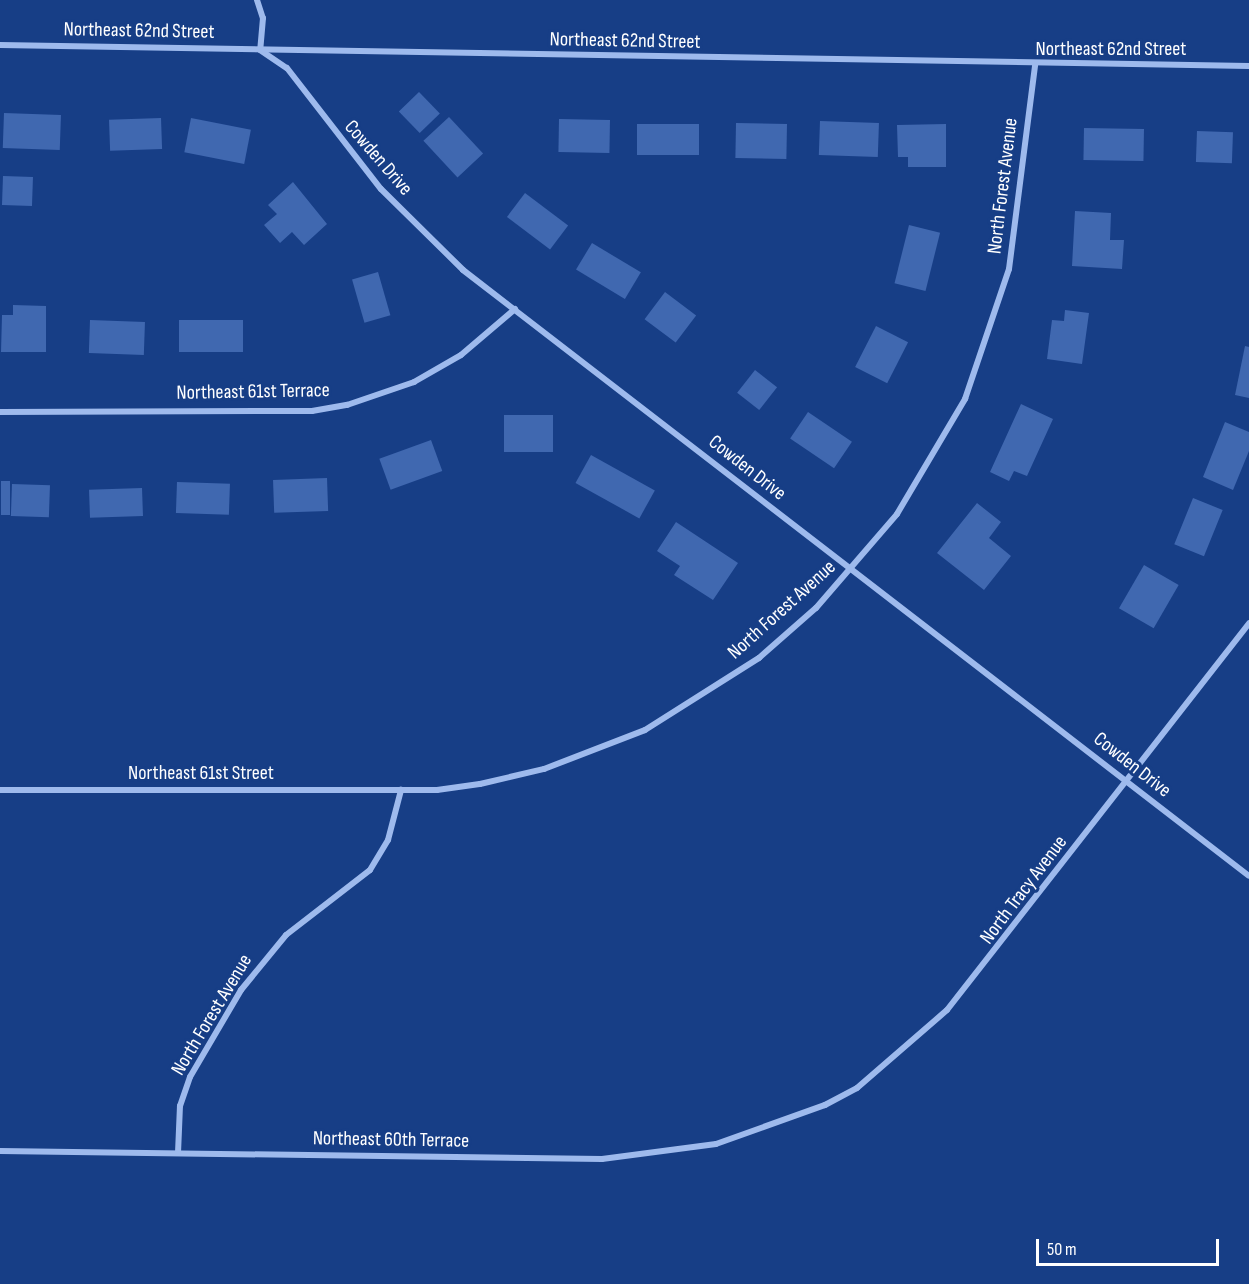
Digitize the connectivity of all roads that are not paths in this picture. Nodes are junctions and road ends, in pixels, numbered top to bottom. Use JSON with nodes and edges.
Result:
{"nodes":[{"id":1,"x":257,"y":0,"type":"edge"},
{"id":2,"x":0,"y":45,"type":"edge"},
{"id":3,"x":260,"y":50,"type":"junction"},
{"id":4,"x":1035,"y":65,"type":"junction"},
{"id":5,"x":1249,"y":66,"type":"edge"},
{"id":6,"x":515,"y":309,"type":"junction"},
{"id":7,"x":0,"y":412,"type":"edge"},
{"id":8,"x":852,"y":570,"type":"junction"},
{"id":9,"x":1249,"y":623,"type":"edge"},
{"id":10,"x":1127,"y":782,"type":"junction"},
{"id":11,"x":0,"y":789,"type":"edge"},
{"id":12,"x":401,"y":790,"type":"junction"},
{"id":13,"x":1249,"y":876,"type":"edge"},
{"id":14,"x":778,"y":1125,"type":"joint"},
{"id":15,"x":0,"y":1151,"type":"edge"},
{"id":16,"x":178,"y":1153,"type":"junction"}],
"edges":[{"from":1,"to":3,"type":"street"},
{"from":2,"to":3,"type":"street","name":"Northeast 62nd Street"},
{"from":3,"to":4,"type":"street","name":"Northeast 62nd Street"},
{"from":3,"to":6,"type":"street","name":"Cowden Drive"},
{"from":4,"to":5,"type":"street","name":"Northeast 62nd Street"},
{"from":4,"to":8,"type":"street","name":"North Forest Avenue"},
{"from":6,"to":7,"type":"street","name":"Northeast 61st Terrace"},
{"from":6,"to":8,"type":"street","name":"Cowden Drive"},
{"from":8,"to":10,"type":"street","name":"Cowden Drive"},
{"from":8,"to":12,"type":"street","name":"North Forest Avenue"},
{"from":9,"to":10,"type":"street","name":"North Tracy Avenue"},
{"from":10,"to":13,"type":"street","name":"Cowden Drive"},
{"from":10,"to":14,"type":"street","name":"North Tracy Avenue"},
{"from":11,"to":12,"type":"street","name":"Northeast 61st Street"},
{"from":12,"to":16,"type":"street","name":"North Forest Avenue"},
{"from":14,"to":16,"type":"street","name":"Northeast 60th Terrace"},
{"from":15,"to":16,"type":"street","name":"Northeast 60th Terrace"}]}
